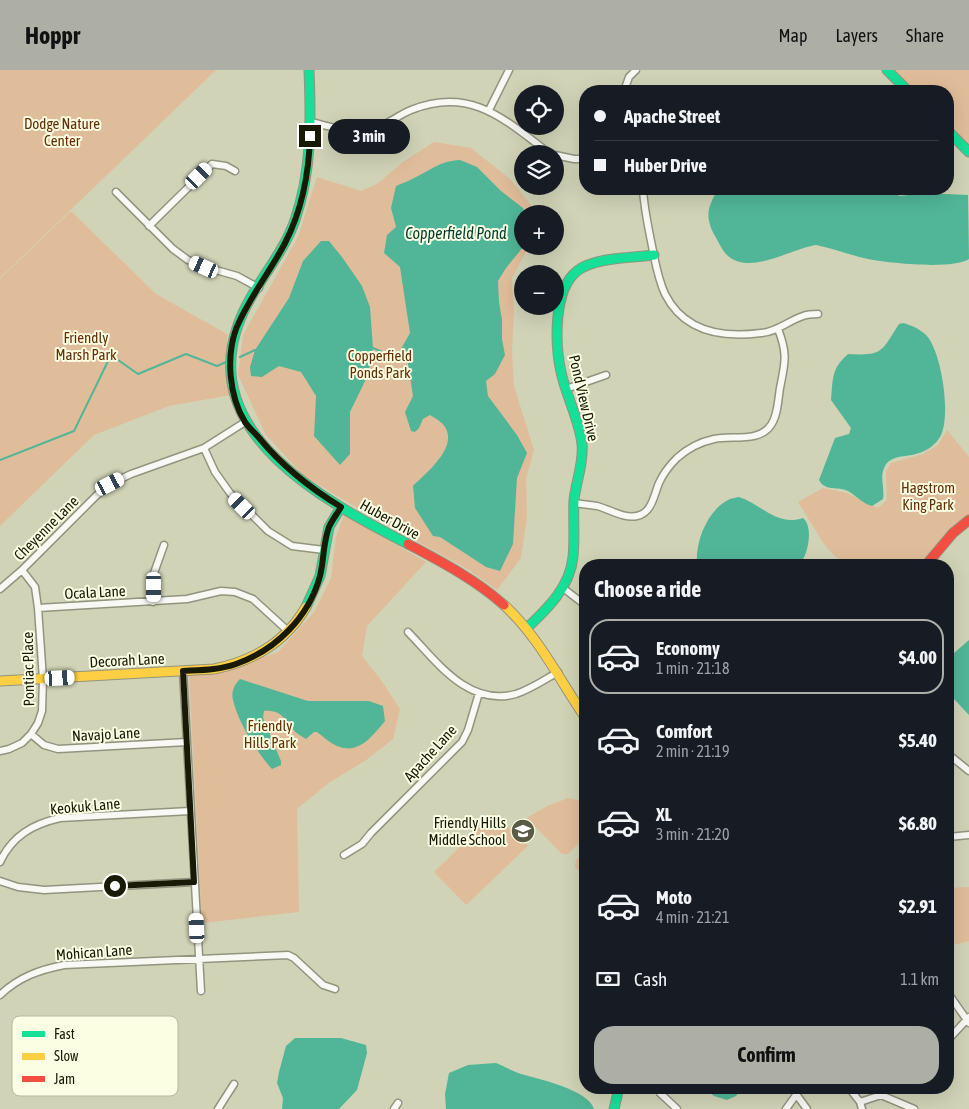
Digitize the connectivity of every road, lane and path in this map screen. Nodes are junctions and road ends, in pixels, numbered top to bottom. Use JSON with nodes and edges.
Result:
{"nodes":[{"id":1,"x":309,"y":70,"type":"edge"},
{"id":2,"x":509,"y":70,"type":"edge"},
{"id":3,"x":636,"y":70,"type":"edge"},
{"id":4,"x":887,"y":70,"type":"edge"},
{"id":5,"x":626,"y":85,"type":"edge"},
{"id":6,"x":902,"y":85,"type":"edge"},
{"id":7,"x":488,"y":110,"type":"junction"},
{"id":8,"x":311,"y":122,"type":"junction"},
{"id":9,"x":954,"y":137,"type":"edge"},
{"id":10,"x":539,"y":145,"type":"edge"},
{"id":11,"x":969,"y":152,"type":"edge"},
{"id":12,"x":564,"y":156,"type":"edge"},
{"id":13,"x":579,"y":159,"type":"edge"},
{"id":14,"x":234,"y":171,"type":"dead end"},
{"id":15,"x":116,"y":192,"type":"dead end"},
{"id":16,"x":644,"y":195,"type":"edge"},
{"id":17,"x":149,"y":226,"type":"junction"},
{"id":18,"x":654,"y":255,"type":"junction"},
{"id":19,"x":259,"y":288,"type":"junction"},
{"id":20,"x":818,"y":314,"type":"dead end"},
{"id":21,"x":778,"y":329,"type":"junction"},
{"id":22,"x":606,"y":375,"type":"dead end"},
{"id":23,"x":566,"y":389,"type":"junction"},
{"id":24,"x":245,"y":422,"type":"junction"},
{"id":25,"x":204,"y":448,"type":"junction"},
{"id":26,"x":574,"y":503,"type":"junction"},
{"id":27,"x":341,"y":507,"type":"junction"},
{"id":28,"x":969,"y":520,"type":"edge"},
{"id":29,"x":164,"y":545,"type":"dead end"},
{"id":30,"x":324,"y":550,"type":"junction"},
{"id":31,"x":931,"y":559,"type":"edge"},
{"id":32,"x":22,"y":570,"type":"junction"},
{"id":33,"x":563,"y":588,"type":"junction"},
{"id":34,"x":0,"y":589,"type":"edge"},
{"id":35,"x":579,"y":600,"type":"edge"},
{"id":36,"x":153,"y":602,"type":"junction"},
{"id":37,"x":38,"y":608,"type":"junction"},
{"id":38,"x":527,"y":628,"type":"junction"},
{"id":39,"x":288,"y":631,"type":"junction"},
{"id":40,"x":408,"y":632,"type":"dead end"},
{"id":41,"x":183,"y":671,"type":"junction"},
{"id":42,"x":558,"y":672,"type":"junction"},
{"id":43,"x":42,"y":679,"type":"junction"},
{"id":44,"x":0,"y":681,"type":"edge"},
{"id":45,"x":479,"y":693,"type":"junction"},
{"id":46,"x":579,"y":707,"type":"edge"},
{"id":47,"x":31,"y":734,"type":"junction"},
{"id":48,"x":187,"y":742,"type":"junction"},
{"id":49,"x":0,"y":751,"type":"edge"},
{"id":50,"x":954,"y":759,"type":"edge"},
{"id":51,"x":969,"y":771,"type":"edge"},
{"id":52,"x":190,"y":812,"type":"junction"},
{"id":53,"x":969,"y":835,"type":"edge"},
{"id":54,"x":954,"y":836,"type":"edge"},
{"id":55,"x":344,"y":855,"type":"dead end"},
{"id":56,"x":0,"y":862,"type":"edge"},
{"id":57,"x":0,"y":881,"type":"edge"},
{"id":58,"x":194,"y":882,"type":"junction"},
{"id":59,"x":198,"y":958,"type":"junction"},
{"id":60,"x":335,"y":989,"type":"dead end"},
{"id":61,"x":201,"y":991,"type":"dead end"},
{"id":62,"x":0,"y":995,"type":"edge"},
{"id":63,"x":954,"y":1001,"type":"edge"},
{"id":64,"x":968,"y":1020,"type":"edge"},
{"id":65,"x":954,"y":1034,"type":"edge"},
{"id":66,"x":234,"y":1084,"type":"dead end"},
{"id":67,"x":618,"y":1094,"type":"edge"},
{"id":68,"x":661,"y":1094,"type":"edge"},
{"id":69,"x":796,"y":1094,"type":"joint"},
{"id":70,"x":854,"y":1094,"type":"edge"},
{"id":71,"x":860,"y":1102,"type":"junction"},
{"id":72,"x":218,"y":1109,"type":"edge"},
{"id":73,"x":614,"y":1109,"type":"edge"},
{"id":74,"x":677,"y":1109,"type":"edge"},
{"id":75,"x":786,"y":1109,"type":"edge"},
{"id":76,"x":807,"y":1109,"type":"edge"},
{"id":77,"x":862,"y":1109,"type":"edge"},
{"id":78,"x":914,"y":1109,"type":"edge"}],
"edges":[{"from":1,"to":8,"type":"street","name":"Huber Drive"},
{"from":2,"to":7,"type":"street"},
{"from":3,"to":5,"type":"street"},
{"from":4,"to":6,"type":"street"},
{"from":7,"to":8,"type":"street"},
{"from":7,"to":10,"type":"street"},
{"from":8,"to":19,"type":"street","name":"Huber Drive"},
{"from":9,"to":11,"type":"street"},
{"from":12,"to":13,"type":"street"},
{"from":14,"to":17,"type":"street"},
{"from":15,"to":17,"type":"street"},
{"from":16,"to":18,"type":"street"},
{"from":17,"to":19,"type":"street"},
{"from":18,"to":21,"type":"street"},
{"from":18,"to":23,"type":"street","name":"Pond View Drive"},
{"from":19,"to":24,"type":"street","name":"Huber Drive"},
{"from":20,"to":21,"type":"street"},
{"from":21,"to":26,"type":"street"},
{"from":22,"to":23,"type":"street"},
{"from":23,"to":26,"type":"street","name":"Pond View Drive"},
{"from":24,"to":25,"type":"street","name":"Cheyenne Lane"},
{"from":24,"to":27,"type":"street","name":"Huber Drive"},
{"from":25,"to":30,"type":"street"},
{"from":25,"to":32,"type":"street","name":"Cheyenne Lane"},
{"from":26,"to":33,"type":"street","name":"Pond View Drive"},
{"from":27,"to":30,"type":"street","name":"Decorah Lane"},
{"from":27,"to":38,"type":"street","name":"Huber Drive"},
{"from":28,"to":31,"type":"street"},
{"from":29,"to":36,"type":"street"},
{"from":30,"to":39,"type":"street","name":"Decorah Lane"},
{"from":32,"to":34,"type":"street","name":"Cheyenne Lane"},
{"from":32,"to":37,"type":"street","name":"Pontiac Place"},
{"from":33,"to":35,"type":"street"},
{"from":33,"to":38,"type":"street","name":"Pond View Drive"},
{"from":36,"to":37,"type":"street","name":"Ocala Lane"},
{"from":36,"to":39,"type":"street","name":"Ocala Lane"},
{"from":37,"to":43,"type":"street","name":"Pontiac Place"},
{"from":38,"to":42,"type":"street","name":"Huber Drive"},
{"from":39,"to":41,"type":"street","name":"Decorah Lane"},
{"from":40,"to":45,"type":"street"},
{"from":41,"to":43,"type":"street","name":"Decorah Lane"},
{"from":41,"to":48,"type":"street"},
{"from":42,"to":45,"type":"street"},
{"from":42,"to":46,"type":"street","name":"Huber Drive"},
{"from":43,"to":44,"type":"street","name":"Decorah Lane"},
{"from":43,"to":47,"type":"street","name":"Pontiac Place"},
{"from":45,"to":55,"type":"street","name":"Apache Lane"},
{"from":47,"to":48,"type":"street","name":"Navajo Lane"},
{"from":47,"to":49,"type":"street","name":"Pontiac Place"},
{"from":48,"to":52,"type":"street"},
{"from":50,"to":51,"type":"street"},
{"from":52,"to":56,"type":"street","name":"Keokuk Lane"},
{"from":52,"to":58,"type":"street"},
{"from":53,"to":54,"type":"street"},
{"from":57,"to":58,"type":"street"},
{"from":58,"to":59,"type":"street"},
{"from":59,"to":60,"type":"street","name":"Mohican Lane"},
{"from":59,"to":61,"type":"street"},
{"from":59,"to":62,"type":"street","name":"Mohican Lane"},
{"from":63,"to":64,"type":"street"},
{"from":64,"to":65,"type":"street"},
{"from":66,"to":72,"type":"street"},
{"from":67,"to":73,"type":"street"},
{"from":68,"to":74,"type":"street"},
{"from":69,"to":75,"type":"street"},
{"from":69,"to":76,"type":"street"},
{"from":70,"to":71,"type":"street"},
{"from":71,"to":77,"type":"street"},
{"from":71,"to":78,"type":"street"}]}
